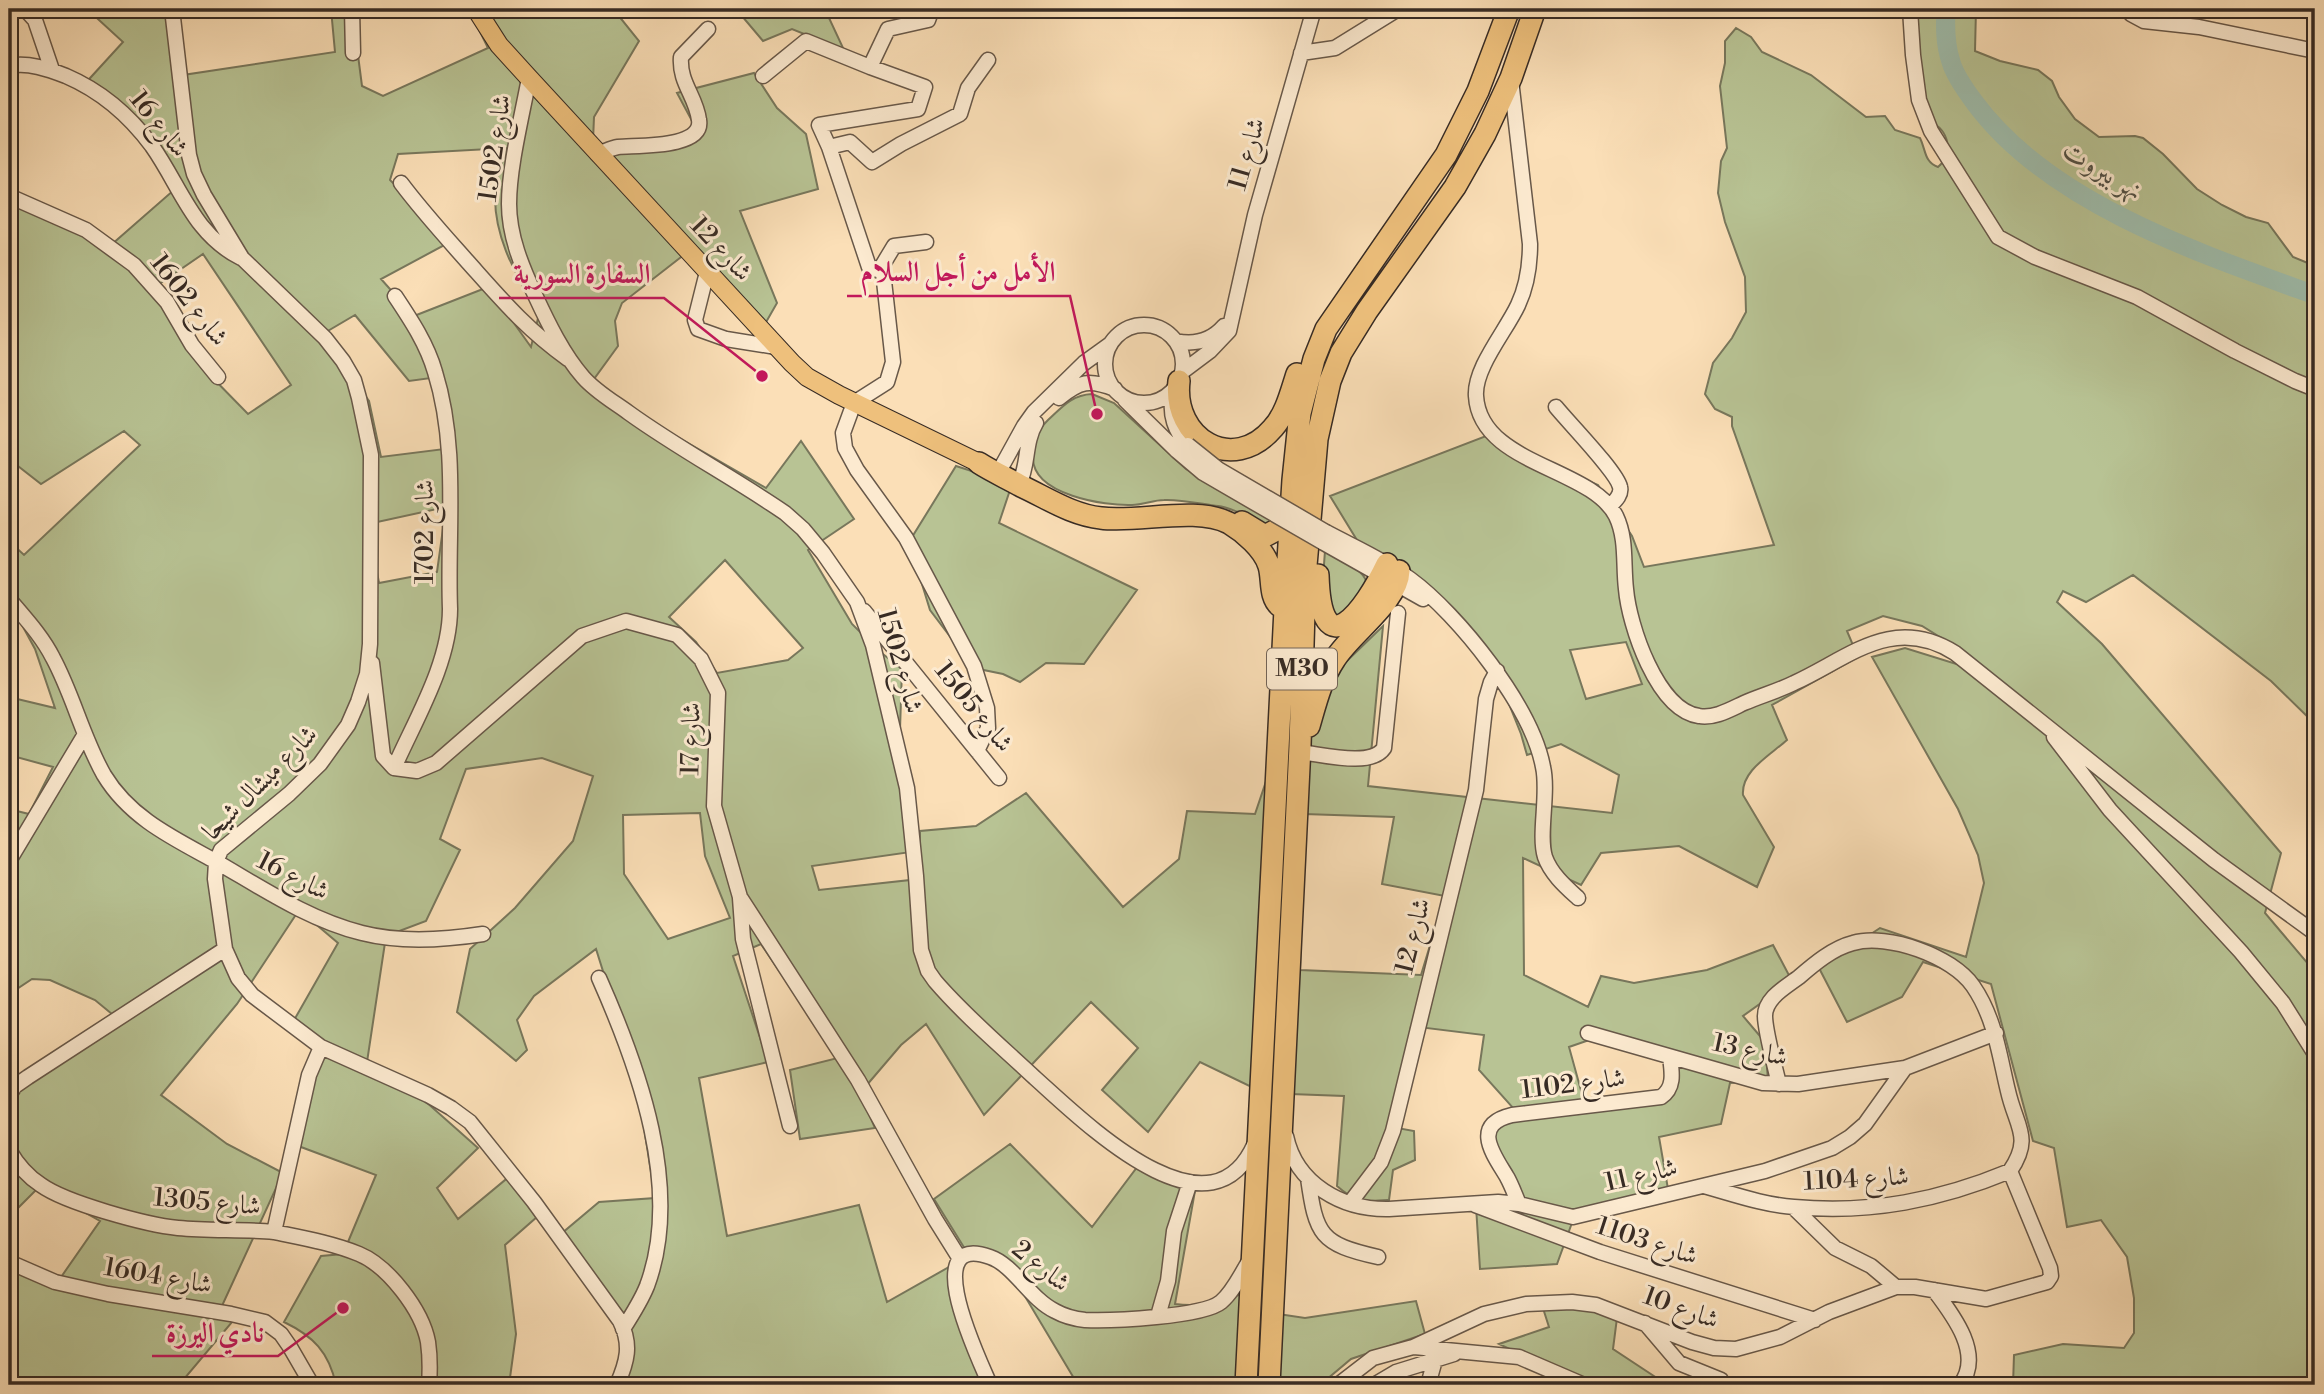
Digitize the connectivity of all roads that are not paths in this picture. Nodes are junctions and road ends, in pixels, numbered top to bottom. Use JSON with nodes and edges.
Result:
{"nodes":[{"id":1,"x":25,"y":9,"type":"edge"},
{"id":2,"x":172,"y":9,"type":"edge"},
{"id":3,"x":352,"y":9,"type":"edge"},
{"id":4,"x":476,"y":9,"type":"edge"},
{"id":5,"x":932,"y":9,"type":"edge"},
{"id":6,"x":1314,"y":9,"type":"edge"},
{"id":7,"x":1398,"y":9,"type":"edge"},
{"id":8,"x":1509,"y":9,"type":"edge"},
{"id":9,"x":1535,"y":9,"type":"edge"},
{"id":10,"x":1910,"y":9,"type":"edge"},
{"id":11,"x":2131,"y":10,"type":"edge"},
{"id":12,"x":708,"y":29,"type":"dead end"},
{"id":13,"x":2315,"y":51,"type":"edge"},
{"id":14,"x":353,"y":53,"type":"dead end"},
{"id":15,"x":1301,"y":53,"type":"junction"},
{"id":16,"x":988,"y":60,"type":"dead end"},
{"id":17,"x":9,"y":66,"type":"edge"},
{"id":18,"x":870,"y":67,"type":"junction"},
{"id":19,"x":52,"y":70,"type":"junction"},
{"id":20,"x":763,"y":76,"type":"dead end"},
{"id":21,"x":1511,"y":78,"type":"junction"},
{"id":22,"x":529,"y":79,"type":"junction"},
{"id":23,"x":829,"y":147,"type":"junction"},
{"id":24,"x":597,"y":154,"type":"junction"},
{"id":25,"x":401,"y":183,"type":"dead end"},
{"id":26,"x":9,"y":196,"type":"edge"},
{"id":27,"x":926,"y":242,"type":"dead end"},
{"id":28,"x":242,"y":258,"type":"junction"},
{"id":29,"x":880,"y":271,"type":"junction"},
{"id":30,"x":706,"y":272,"type":"junction"},
{"id":31,"x":395,"y":296,"type":"dead end"},
{"id":32,"x":1234,"y":314,"type":"junction"},
{"id":33,"x":1326,"y":329,"type":"junction"},
{"id":34,"x":1176,"y":341,"type":"junction"},
{"id":35,"x":1109,"y":345,"type":"junction"},
{"id":36,"x":776,"y":347,"type":"junction"},
{"id":37,"x":572,"y":361,"type":"junction"},
{"id":38,"x":218,"y":377,"type":"dead end"},
{"id":39,"x":1179,"y":379,"type":"junction"},
{"id":40,"x":2315,"y":388,"type":"edge"},
{"id":41,"x":1117,"y":392,"type":"junction"},
{"id":42,"x":854,"y":403,"type":"junction"},
{"id":43,"x":1556,"y":407,"type":"dead end"},
{"id":44,"x":1182,"y":448,"type":"junction"},
{"id":45,"x":979,"y":463,"type":"joint"},
{"id":46,"x":999,"y":471,"type":"junction"},
{"id":47,"x":1021,"y":480,"type":"junction"},
{"id":48,"x":1313,"y":481,"type":"junction"},
{"id":49,"x":1610,"y":506,"type":"junction"},
{"id":50,"x":1291,"y":516,"type":"junction"},
{"id":51,"x":1391,"y":573,"type":"junction"},
{"id":52,"x":9,"y":599,"type":"edge"},
{"id":53,"x":856,"y":601,"type":"junction"},
{"id":54,"x":1285,"y":609,"type":"junction"},
{"id":55,"x":1398,"y":613,"type":"dead end"},
{"id":56,"x":15,"y":614,"type":"edge"},
{"id":57,"x":370,"y":644,"type":"junction"},
{"id":58,"x":1497,"y":671,"type":"junction"},
{"id":59,"x":2043,"y":722,"type":"junction"},
{"id":60,"x":85,"y":734,"type":"junction"},
{"id":61,"x":1300,"y":749,"type":"junction"},
{"id":62,"x":977,"y":751,"type":"junction"},
{"id":63,"x":394,"y":768,"type":"junction"},
{"id":64,"x":999,"y":778,"type":"dead end"},
{"id":65,"x":9,"y":861,"type":"edge"},
{"id":66,"x":216,"y":862,"type":"junction"},
{"id":67,"x":740,"y":897,"type":"junction"},
{"id":68,"x":1578,"y":898,"type":"dead end"},
{"id":69,"x":2315,"y":933,"type":"edge"},
{"id":70,"x":483,"y":934,"type":"dead end"},
{"id":71,"x":225,"y":949,"type":"junction"},
{"id":72,"x":599,"y":978,"type":"dead end"},
{"id":73,"x":1588,"y":1033,"type":"dead end"},
{"id":74,"x":1996,"y":1033,"type":"junction"},
{"id":75,"x":321,"y":1047,"type":"junction"},
{"id":76,"x":2315,"y":1054,"type":"edge"},
{"id":77,"x":1670,"y":1057,"type":"junction"},
{"id":78,"x":1905,"y":1069,"type":"junction"},
{"id":79,"x":1779,"y":1084,"type":"junction"},
{"id":80,"x":9,"y":1095,"type":"edge"},
{"id":81,"x":1283,"y":1115,"type":"junction"},
{"id":82,"x":790,"y":1126,"type":"dead end"},
{"id":83,"x":1260,"y":1132,"type":"junction"},
{"id":84,"x":9,"y":1150,"type":"edge"},
{"id":85,"x":2010,"y":1171,"type":"junction"},
{"id":86,"x":1308,"y":1178,"type":"junction"},
{"id":87,"x":1190,"y":1182,"type":"junction"},
{"id":88,"x":1703,"y":1186,"type":"junction"},
{"id":89,"x":1467,"y":1202,"type":"junction"},
{"id":90,"x":1350,"y":1203,"type":"junction"},
{"id":91,"x":1519,"y":1204,"type":"junction"},
{"id":92,"x":1793,"y":1208,"type":"junction"},
{"id":93,"x":274,"y":1232,"type":"junction"},
{"id":94,"x":1378,"y":1257,"type":"dead end"},
{"id":95,"x":1251,"y":1258,"type":"junction"},
{"id":96,"x":960,"y":1259,"type":"junction"},
{"id":97,"x":9,"y":1262,"type":"edge"},
{"id":98,"x":1896,"y":1287,"type":"junction"},
{"id":99,"x":1934,"y":1290,"type":"junction"},
{"id":100,"x":1222,"y":1301,"type":"junction"},
{"id":101,"x":1249,"y":1308,"type":"junction"},
{"id":102,"x":1158,"y":1316,"type":"junction"},
{"id":103,"x":1815,"y":1320,"type":"junction"},
{"id":104,"x":1644,"y":1322,"type":"junction"},
{"id":105,"x":624,"y":1329,"type":"junction"},
{"id":106,"x":1413,"y":1347,"type":"junction"},
{"id":107,"x":1458,"y":1352,"type":"junction"},
{"id":108,"x":1435,"y":1360,"type":"junction"},
{"id":109,"x":1721,"y":1380,"type":"dead end"},
{"id":110,"x":312,"y":1385,"type":"edge"},
{"id":111,"x":429,"y":1385,"type":"edge"},
{"id":112,"x":617,"y":1385,"type":"edge"},
{"id":113,"x":990,"y":1385,"type":"edge"},
{"id":114,"x":1246,"y":1385,"type":"edge"},
{"id":115,"x":1269,"y":1385,"type":"edge"},
{"id":116,"x":1338,"y":1385,"type":"edge"},
{"id":117,"x":1374,"y":1385,"type":"edge"},
{"id":118,"x":1428,"y":1385,"type":"edge"},
{"id":119,"x":1584,"y":1385,"type":"edge"},
{"id":120,"x":1960,"y":1385,"type":"edge"}],
"edges":[{"from":1,"to":19,"type":"street"},
{"from":2,"to":28,"type":"street","name":"شارع ميشال شيحا"},
{"from":3,"to":14,"type":"street"},
{"from":4,"to":22,"type":"main road","name":"شارع 12"},
{"from":5,"to":18,"type":"street"},
{"from":6,"to":15,"type":"street","name":"شارع 11"},
{"from":7,"to":15,"type":"street"},
{"from":8,"to":33,"type":"highway","number":"M30"},
{"from":9,"to":21,"type":"highway","number":"M30"},
{"from":10,"to":40,"type":"street"},
{"from":11,"to":13,"type":"street"},
{"from":12,"to":24,"type":"street"},
{"from":15,"to":32,"type":"street","name":"شارع 11"},
{"from":16,"to":23,"type":"street"},
{"from":17,"to":19,"type":"street","name":"شارع 16"},
{"from":18,"to":20,"type":"street"},
{"from":18,"to":23,"type":"street"},
{"from":19,"to":28,"type":"street","name":"شارع 16"},
{"from":21,"to":48,"type":"highway","number":"M30"},
{"from":21,"to":49,"type":"street"},
{"from":22,"to":24,"type":"main road","name":"شارع 12"},
{"from":22,"to":37,"type":"street","name":"شارع 1502"},
{"from":23,"to":29,"type":"street"},
{"from":24,"to":30,"type":"main road","name":"شارع 12"},
{"from":25,"to":37,"type":"street"},
{"from":26,"to":38,"type":"street","name":"شارع 1602"},
{"from":27,"to":29,"type":"street"},
{"from":28,"to":57,"type":"street","name":"شارع ميشال شيحا"},
{"from":29,"to":42,"type":"street"},
{"from":30,"to":36,"type":"main road","name":"شارع 12"},
{"from":30,"to":36,"type":"street"},
{"from":31,"to":63,"type":"street","name":"شارع 1702"},
{"from":32,"to":34,"type":"street"},
{"from":32,"to":39,"type":"street","name":"شارع 11"},
{"from":33,"to":39,"type":"highway"},
{"from":33,"to":50,"type":"highway","number":"M30"},
{"from":34,"to":35,"type":"street"},
{"from":34,"to":39,"type":"street"},
{"from":35,"to":41,"type":"street"},
{"from":35,"to":46,"type":"street"},
{"from":36,"to":42,"type":"main road","name":"شارع 12"},
{"from":37,"to":53,"type":"street","name":"شارع 1502"},
{"from":39,"to":41,"type":"street"},
{"from":39,"to":44,"type":"street"},
{"from":41,"to":44,"type":"street"},
{"from":41,"to":47,"type":"street"},
{"from":42,"to":45,"type":"main road","name":"شارع 12"},
{"from":42,"to":62,"type":"street"},
{"from":43,"to":49,"type":"street"},
{"from":44,"to":51,"type":"street","bridge":true},
{"from":45,"to":46,"type":"highway"},
{"from":46,"to":47,"type":"highway"},
{"from":47,"to":50,"type":"highway"},
{"from":47,"to":54,"type":"highway"},
{"from":48,"to":51,"type":"highway"},
{"from":48,"to":61,"type":"highway","number":"M30"},
{"from":49,"to":59,"type":"street"},
{"from":50,"to":54,"type":"highway","number":"M30"},
{"from":51,"to":58,"type":"street"},
{"from":51,"to":61,"type":"highway"},
{"from":52,"to":56,"type":"street","name":"شارع 16"},
{"from":53,"to":62,"type":"street","name":"شارع 1505"},
{"from":53,"to":87,"type":"street","name":"شارع 1502"},
{"from":54,"to":83,"type":"highway","number":"M30"},
{"from":55,"to":61,"type":"street"},
{"from":56,"to":60,"type":"street","name":"شارع 16"},
{"from":57,"to":63,"type":"street"},
{"from":57,"to":66,"type":"street","name":"شارع ميشال شيحا"},
{"from":58,"to":68,"type":"street"},
{"from":58,"to":90,"type":"street","name":"شارع 12"},
{"from":59,"to":69,"type":"street"},
{"from":59,"to":76,"type":"street"},
{"from":60,"to":65,"type":"street"},
{"from":60,"to":66,"type":"street","name":"شارع 16"},
{"from":61,"to":81,"type":"highway","number":"M30"},
{"from":62,"to":64,"type":"street","name":"شارع 1505"},
{"from":63,"to":67,"type":"street","name":"شارع 17"},
{"from":66,"to":70,"type":"street","name":"شارع 16"},
{"from":66,"to":71,"type":"street","name":"شارع ميشال شيحا"},
{"from":67,"to":82,"type":"street"},
{"from":67,"to":96,"type":"street","name":"شارع 17"},
{"from":71,"to":75,"type":"street","name":"شارع ميشال شيحا"},
{"from":71,"to":80,"type":"street"},
{"from":72,"to":105,"type":"street"},
{"from":73,"to":77,"type":"street","name":"شارع 13"},
{"from":74,"to":78,"type":"street","name":"شارع 13"},
{"from":74,"to":79,"type":"street"},
{"from":74,"to":85,"type":"street"},
{"from":75,"to":93,"type":"street","name":"شارع 1305"},
{"from":75,"to":105,"type":"street","name":"شارع ميشال شيحا"},
{"from":77,"to":79,"type":"street","name":"شارع 13"},
{"from":77,"to":91,"type":"street","name":"شارع 1102"},
{"from":78,"to":79,"type":"street","name":"شارع 13"},
{"from":78,"to":88,"type":"street","name":"شارع 11"},
{"from":81,"to":86,"type":"street"},
{"from":81,"to":115,"type":"highway","number":"M30"},
{"from":83,"to":87,"type":"street","name":"شارع 1502"},
{"from":83,"to":95,"type":"highway","number":"M30"},
{"from":84,"to":93,"type":"street","name":"شارع 1305"},
{"from":85,"to":92,"type":"street","name":"شارع 1104"},
{"from":85,"to":99,"type":"street","name":"شارع 10"},
{"from":86,"to":90,"type":"street","name":"شارع 11"},
{"from":86,"to":94,"type":"street"},
{"from":87,"to":102,"type":"street"},
{"from":88,"to":91,"type":"street","name":"شارع 11"},
{"from":88,"to":92,"type":"street","name":"شارع 1104"},
{"from":89,"to":90,"type":"street","name":"شارع 11"},
{"from":89,"to":91,"type":"street","name":"شارع 11"},
{"from":89,"to":103,"type":"street","name":"شارع 1103"},
{"from":92,"to":98,"type":"street"},
{"from":93,"to":111,"type":"street"},
{"from":95,"to":100,"type":"street"},
{"from":95,"to":101,"type":"highway","number":"M30"},
{"from":96,"to":102,"type":"street","name":"شارع 2"},
{"from":96,"to":113,"type":"street"},
{"from":97,"to":110,"type":"street","name":"شارع 1604"},
{"from":98,"to":99,"type":"street","name":"شارع 10"},
{"from":98,"to":103,"type":"street","name":"شارع 10"},
{"from":99,"to":120,"type":"street"},
{"from":100,"to":101,"type":"street"},
{"from":100,"to":102,"type":"street","name":"شارع 2"},
{"from":101,"to":114,"type":"highway","number":"M30"},
{"from":103,"to":104,"type":"street","name":"شارع 10"},
{"from":104,"to":106,"type":"street","name":"شارع 10"},
{"from":104,"to":109,"type":"street"},
{"from":105,"to":112,"type":"street"},
{"from":106,"to":107,"type":"street"},
{"from":106,"to":116,"type":"street","name":"شارع 10"},
{"from":107,"to":108,"type":"street"},
{"from":107,"to":119,"type":"street"},
{"from":108,"to":117,"type":"street"},
{"from":108,"to":118,"type":"street"}]}
